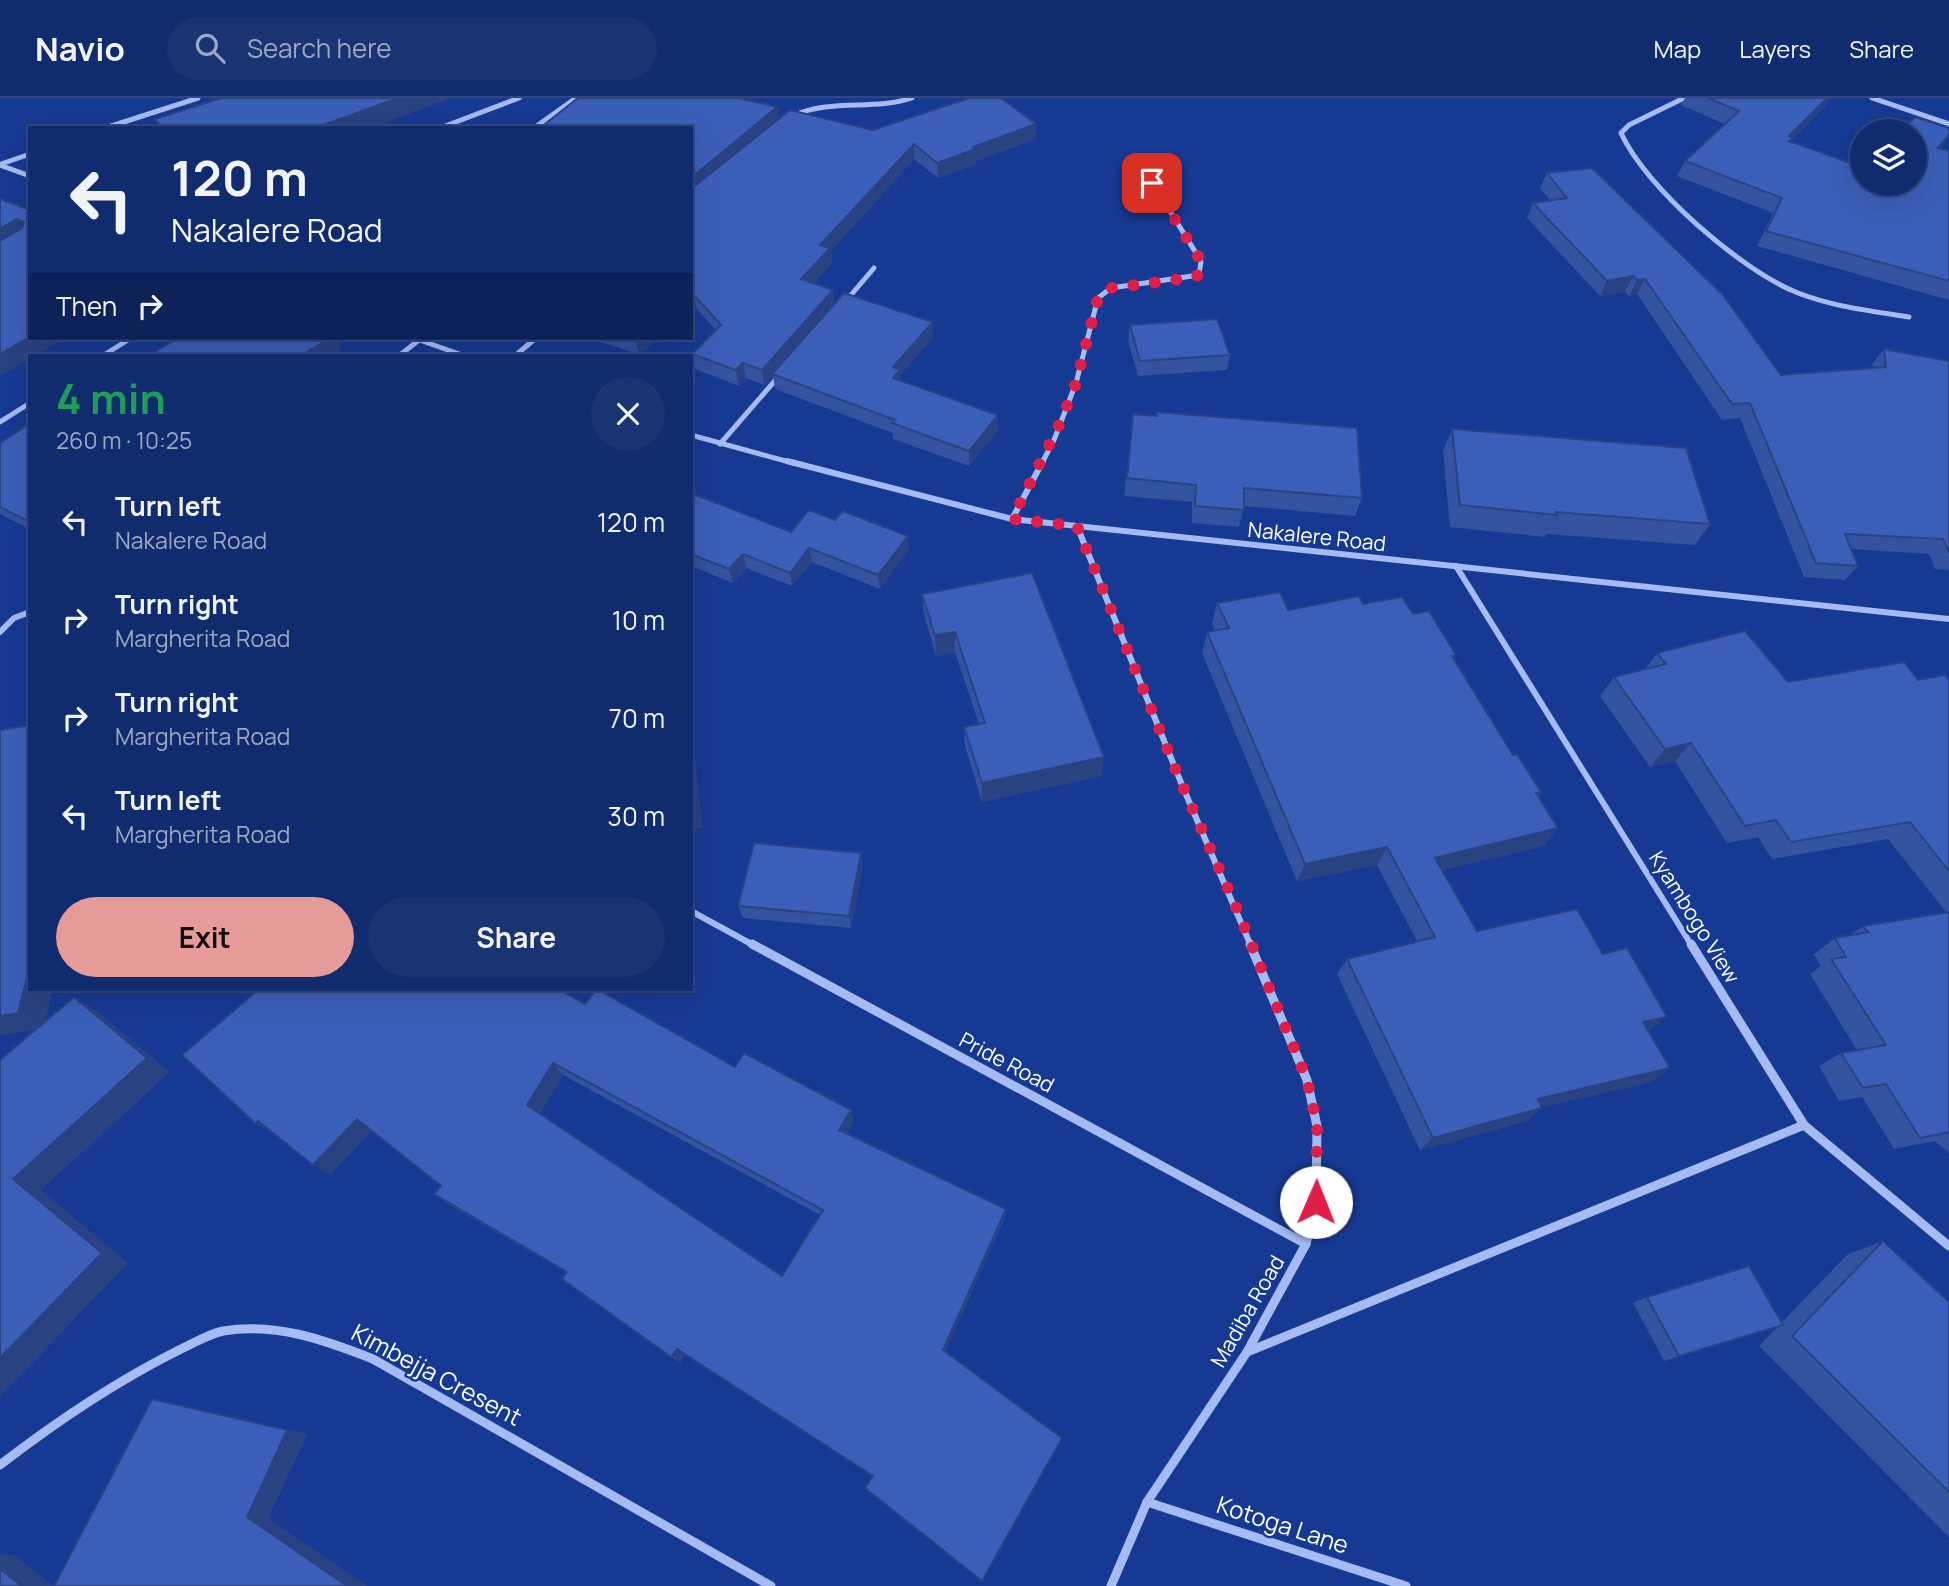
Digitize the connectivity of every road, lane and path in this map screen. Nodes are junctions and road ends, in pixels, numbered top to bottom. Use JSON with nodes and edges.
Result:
{"nodes":[{"id":1,"x":198,"y":98,"type":"edge"},
{"id":2,"x":519,"y":98,"type":"edge"},
{"id":3,"x":576,"y":98,"type":"edge"},
{"id":4,"x":912,"y":98,"type":"edge"},
{"id":5,"x":1685,"y":98,"type":"edge"},
{"id":6,"x":1872,"y":98,"type":"edge"},
{"id":7,"x":790,"y":118,"type":"edge"},
{"id":8,"x":1949,"y":124,"type":"edge"},
{"id":9,"x":111,"y":126,"type":"edge"},
{"id":10,"x":445,"y":126,"type":"edge"},
{"id":11,"x":537,"y":126,"type":"edge"},
{"id":12,"x":28,"y":155,"type":"edge"},
{"id":13,"x":1140,"y":163,"type":"dead end"},
{"id":14,"x":0,"y":164,"type":"edge"},
{"id":15,"x":28,"y":175,"type":"edge"},
{"id":16,"x":874,"y":268,"type":"dead end"},
{"id":17,"x":838,"y":309,"type":"edge"},
{"id":18,"x":1909,"y":317,"type":"dead end"},
{"id":19,"x":128,"y":340,"type":"edge"},
{"id":20,"x":416,"y":340,"type":"edge"},
{"id":21,"x":420,"y":340,"type":"edge"},
{"id":22,"x":534,"y":340,"type":"edge"},
{"id":23,"x":106,"y":354,"type":"edge"},
{"id":24,"x":401,"y":354,"type":"edge"},
{"id":25,"x":459,"y":354,"type":"edge"},
{"id":26,"x":517,"y":354,"type":"edge"},
{"id":27,"x":783,"y":372,"type":"edge"},
{"id":28,"x":28,"y":404,"type":"edge"},
{"id":29,"x":0,"y":422,"type":"edge"},
{"id":30,"x":693,"y":436,"type":"edge"},
{"id":31,"x":720,"y":444,"type":"junction"},
{"id":32,"x":1012,"y":519,"type":"junction"},
{"id":33,"x":1077,"y":526,"type":"junction"},
{"id":34,"x":1456,"y":566,"type":"junction"},
{"id":35,"x":28,"y":613,"type":"edge"},
{"id":36,"x":1949,"y":619,"type":"edge"},
{"id":37,"x":0,"y":632,"type":"edge"},
{"id":38,"x":693,"y":912,"type":"edge"},
{"id":39,"x":1804,"y":1125,"type":"junction"},
{"id":40,"x":1306,"y":1244,"type":"junction"},
{"id":41,"x":1949,"y":1246,"type":"edge"},
{"id":42,"x":1247,"y":1352,"type":"junction"},
{"id":43,"x":0,"y":1465,"type":"edge"},
{"id":44,"x":1147,"y":1502,"type":"junction"},
{"id":45,"x":771,"y":1586,"type":"edge"},
{"id":46,"x":1111,"y":1586,"type":"edge"},
{"id":47,"x":1406,"y":1586,"type":"edge"}],
"edges":[{"from":1,"to":9,"type":"street"},
{"from":2,"to":10,"type":"street"},
{"from":3,"to":11,"type":"street"},
{"from":4,"to":7,"type":"street"},
{"from":5,"to":18,"type":"street"},
{"from":6,"to":8,"type":"street"},
{"from":12,"to":14,"type":"street"},
{"from":13,"to":32,"type":"street"},
{"from":14,"to":15,"type":"street"},
{"from":16,"to":17,"type":"street"},
{"from":19,"to":23,"type":"street"},
{"from":20,"to":24,"type":"street"},
{"from":21,"to":25,"type":"street"},
{"from":22,"to":26,"type":"street"},
{"from":27,"to":31,"type":"street"},
{"from":28,"to":29,"type":"street"},
{"from":30,"to":31,"type":"street","name":"Nakalere Road"},
{"from":31,"to":32,"type":"street","name":"Nakalere Road"},
{"from":32,"to":33,"type":"street","name":"Nakalere Road"},
{"from":33,"to":34,"type":"street","name":"Nakalere Road"},
{"from":33,"to":40,"type":"street","name":"Madiba Road"},
{"from":34,"to":36,"type":"street","name":"Nakalere Road"},
{"from":34,"to":39,"type":"street","name":"Kyambogo View"},
{"from":35,"to":37,"type":"street"},
{"from":38,"to":40,"type":"street","name":"Pride Road"},
{"from":39,"to":41,"type":"street","name":"Kyambogo View"},
{"from":39,"to":42,"type":"street"},
{"from":40,"to":42,"type":"street","name":"Madiba Road"},
{"from":42,"to":44,"type":"street","name":"Madiba Road"},
{"from":43,"to":45,"type":"street","name":"Kimbejja Cresent"},
{"from":44,"to":46,"type":"street","name":"Madiba Road"},
{"from":44,"to":47,"type":"street","name":"Kotoga Lane"}]}
